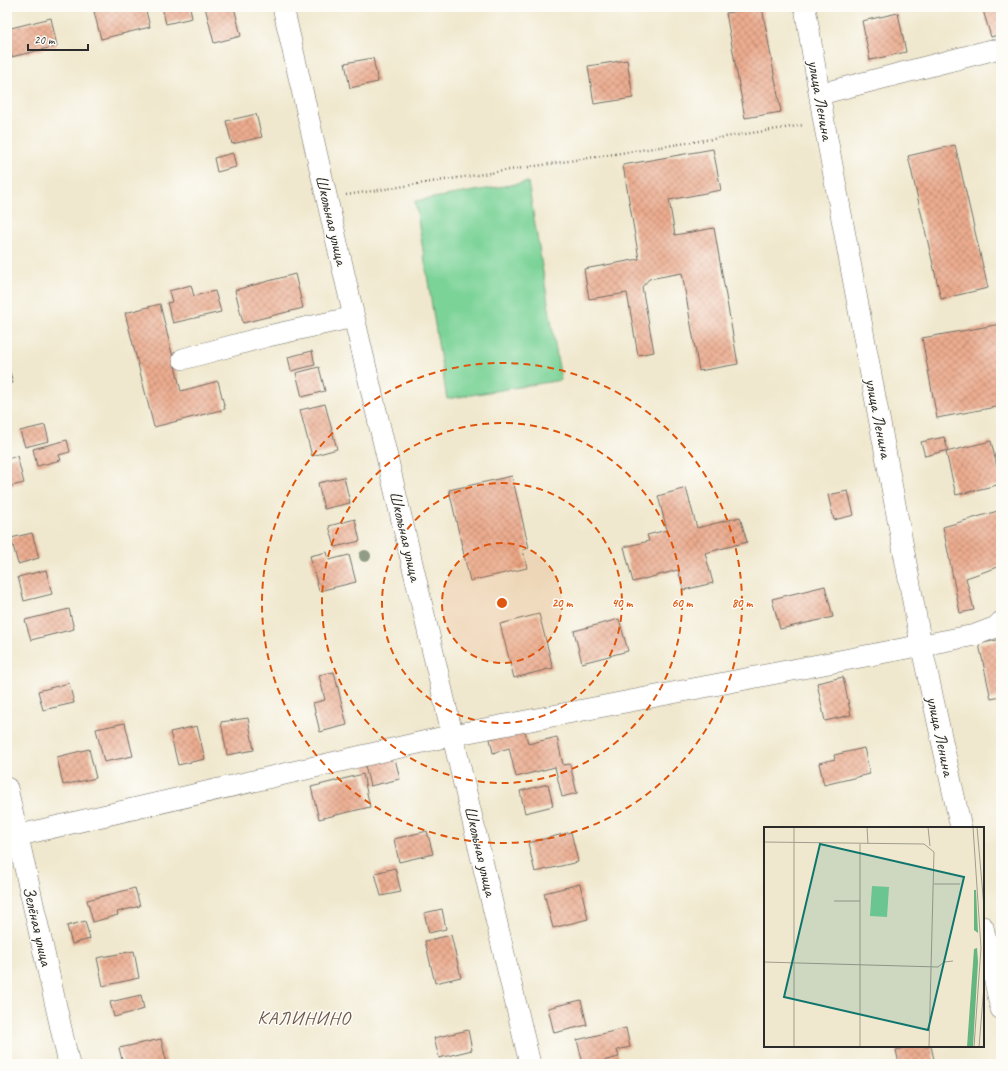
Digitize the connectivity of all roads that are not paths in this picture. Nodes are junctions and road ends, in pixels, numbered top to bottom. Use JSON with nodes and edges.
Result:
{"nodes":[{"id":1,"x":283,"y":7,"type":"edge"},
{"id":2,"x":805,"y":7,"type":"edge"},
{"id":3,"x":992,"y":50,"type":"dead end"},
{"id":4,"x":820,"y":94,"type":"junction"},
{"id":5,"x":354,"y":316,"type":"junction"},
{"id":6,"x":183,"y":359,"type":"dead end"},
{"id":7,"x":1001,"y":622,"type":"edge"},
{"id":8,"x":921,"y":644,"type":"junction"},
{"id":9,"x":454,"y":735,"type":"junction"},
{"id":10,"x":7,"y":788,"type":"edge"},
{"id":11,"x":961,"y":827,"type":"edge"},
{"id":12,"x":12,"y":837,"type":"edge"},
{"id":13,"x":984,"y":932,"type":"edge"},
{"id":14,"x":1001,"y":1009,"type":"edge"},
{"id":15,"x":69,"y":1064,"type":"edge"},
{"id":16,"x":530,"y":1064,"type":"edge"}],
"edges":[{"from":1,"to":5,"type":"street","name":"Школьная улица"},
{"from":2,"to":4,"type":"street","name":"улица Ленина"},
{"from":3,"to":4,"type":"street"},
{"from":4,"to":8,"type":"street","name":"улица Ленина"},
{"from":5,"to":6,"type":"street"},
{"from":5,"to":9,"type":"street","name":"Школьная улица"},
{"from":7,"to":8,"type":"street"},
{"from":8,"to":9,"type":"street"},
{"from":8,"to":11,"type":"street","name":"улица Ленина"},
{"from":9,"to":12,"type":"street"},
{"from":9,"to":16,"type":"street","name":"Школьная улица"},
{"from":10,"to":12,"type":"street","name":"Зелёная улица"},
{"from":12,"to":15,"type":"street","name":"Зелёная улица"},
{"from":13,"to":14,"type":"street"}]}
